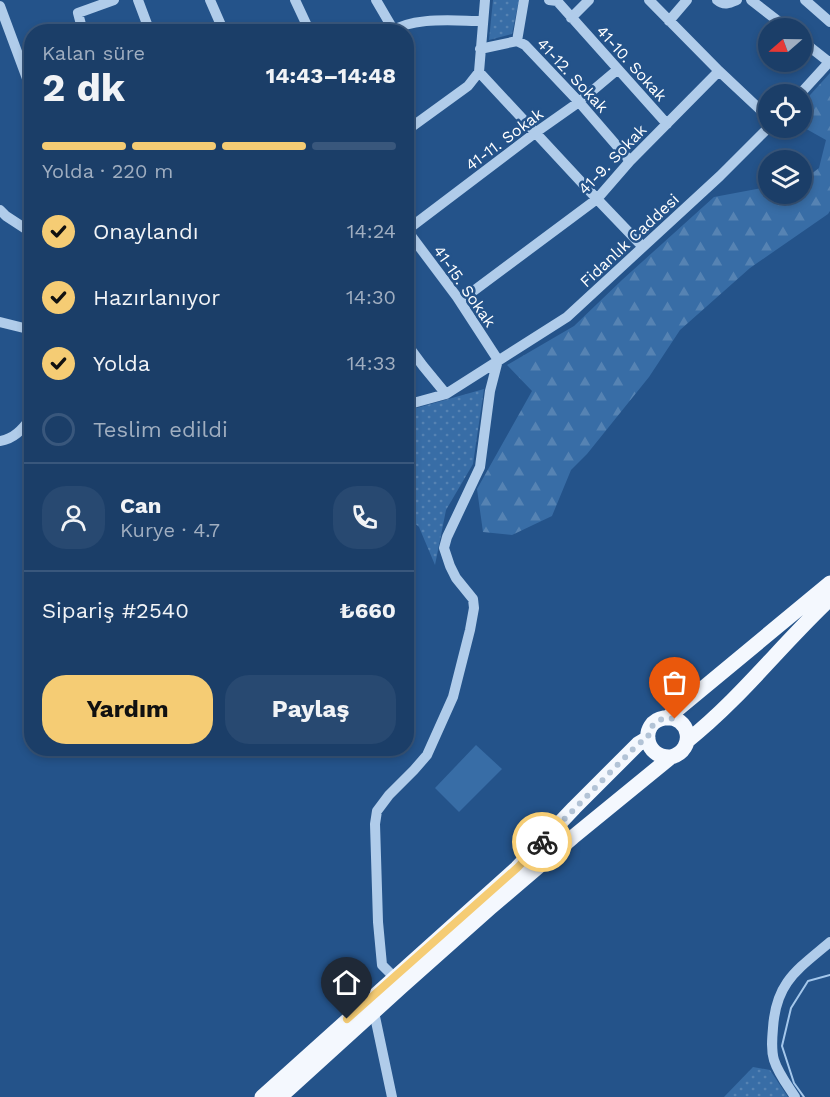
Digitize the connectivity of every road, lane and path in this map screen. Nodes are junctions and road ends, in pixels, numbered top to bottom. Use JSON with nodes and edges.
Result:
{"nodes":[{"id":1,"x":114,"y":0,"type":"edge"},
{"id":2,"x":138,"y":0,"type":"edge"},
{"id":3,"x":210,"y":0,"type":"edge"},
{"id":4,"x":295,"y":0,"type":"edge"},
{"id":5,"x":376,"y":0,"type":"edge"},
{"id":6,"x":485,"y":0,"type":"edge"},
{"id":7,"x":524,"y":0,"type":"edge"},
{"id":8,"x":549,"y":0,"type":"edge"},
{"id":9,"x":589,"y":0,"type":"edge"},
{"id":10,"x":649,"y":0,"type":"edge"},
{"id":11,"x":687,"y":0,"type":"edge"},
{"id":12,"x":717,"y":0,"type":"edge"},
{"id":13,"x":737,"y":0,"type":"edge"},
{"id":14,"x":752,"y":0,"type":"edge"},
{"id":15,"x":805,"y":0,"type":"edge"},
{"id":16,"x":0,"y":6,"type":"edge"},
{"id":17,"x":571,"y":18,"type":"junction"},
{"id":18,"x":774,"y":18,"type":"edge"},
{"id":19,"x":483,"y":21,"type":"junction"},
{"id":20,"x":669,"y":21,"type":"junction"},
{"id":21,"x":830,"y":22,"type":"edge"},
{"id":22,"x":81,"y":24,"type":"edge"},
{"id":23,"x":147,"y":24,"type":"edge"},
{"id":24,"x":220,"y":24,"type":"edge"},
{"id":25,"x":306,"y":24,"type":"edge"},
{"id":26,"x":389,"y":24,"type":"edge"},
{"id":27,"x":410,"y":24,"type":"edge"},
{"id":28,"x":517,"y":41,"type":"junction"},
{"id":29,"x":812,"y":48,"type":"edge"},
{"id":30,"x":480,"y":49,"type":"junction"},
{"id":31,"x":830,"y":62,"type":"edge"},
{"id":32,"x":24,"y":70,"type":"edge"},
{"id":33,"x":617,"y":70,"type":"junction"},
{"id":34,"x":719,"y":71,"type":"junction"},
{"id":35,"x":479,"y":72,"type":"junction"},
{"id":36,"x":809,"y":84,"type":"edge"},
{"id":37,"x":579,"y":102,"type":"junction"},
{"id":38,"x":758,"y":108,"type":"edge"},
{"id":39,"x":667,"y":124,"type":"junction"},
{"id":40,"x":414,"y":125,"type":"edge"},
{"id":41,"x":535,"y":133,"type":"junction"},
{"id":42,"x":758,"y":138,"type":"edge"},
{"id":43,"x":630,"y":161,"type":"junction"},
{"id":44,"x":597,"y":199,"type":"junction"},
{"id":45,"x":0,"y":210,"type":"edge"},
{"id":46,"x":414,"y":225,"type":"edge"},
{"id":47,"x":24,"y":226,"type":"edge"},
{"id":48,"x":414,"y":239,"type":"edge"},
{"id":49,"x":643,"y":247,"type":"junction"},
{"id":50,"x":460,"y":301,"type":"junction"},
{"id":51,"x":0,"y":322,"type":"edge"},
{"id":52,"x":24,"y":328,"type":"edge"},
{"id":53,"x":414,"y":354,"type":"edge"},
{"id":54,"x":498,"y":360,"type":"junction"},
{"id":55,"x":446,"y":394,"type":"junction"},
{"id":56,"x":414,"y":403,"type":"edge"},
{"id":57,"x":24,"y":427,"type":"edge"},
{"id":58,"x":0,"y":441,"type":"edge"},
{"id":59,"x":830,"y":583,"type":"edge"},
{"id":60,"x":830,"y":599,"type":"edge"},
{"id":61,"x":667,"y":718,"type":"junction"},
{"id":62,"x":648,"y":738,"type":"junction"},
{"id":63,"x":687,"y":741,"type":"junction"},
{"id":64,"x":671,"y":757,"type":"junction"},
{"id":65,"x":830,"y":942,"type":"edge"},
{"id":66,"x":394,"y":977,"type":"junction"},
{"id":67,"x":374,"y":1012,"type":"junction"},
{"id":68,"x":261,"y":1097,"type":"edge"},
{"id":69,"x":280,"y":1097,"type":"edge"},
{"id":70,"x":392,"y":1097,"type":"edge"},
{"id":71,"x":795,"y":1097,"type":"edge"}],
"edges":[{"from":1,"to":22,"type":"street"},
{"from":2,"to":23,"type":"street"},
{"from":3,"to":24,"type":"street"},
{"from":4,"to":25,"type":"street"},
{"from":5,"to":26,"type":"street"},
{"from":6,"to":19,"type":"street"},
{"from":7,"to":28,"type":"street"},
{"from":8,"to":17,"type":"street","name":"41-10. Sokak"},
{"from":9,"to":17,"type":"street"},
{"from":10,"to":20,"type":"street"},
{"from":11,"to":20,"type":"street"},
{"from":12,"to":13,"type":"street"},
{"from":14,"to":18,"type":"street"},
{"from":15,"to":21,"type":"street"},
{"from":16,"to":32,"type":"street"},
{"from":17,"to":33,"type":"street","name":"41-10. Sokak"},
{"from":19,"to":27,"type":"street"},
{"from":19,"to":30,"type":"street"},
{"from":20,"to":34,"type":"street"},
{"from":28,"to":30,"type":"street","name":"41-12. Sokak"},
{"from":28,"to":37,"type":"street","name":"41-12. Sokak"},
{"from":29,"to":31,"type":"street"},
{"from":30,"to":35,"type":"street"},
{"from":31,"to":36,"type":"street"},
{"from":33,"to":37,"type":"street","name":"41-11. Sokak"},
{"from":33,"to":39,"type":"street","name":"41-10. Sokak"},
{"from":34,"to":38,"type":"street"},
{"from":34,"to":39,"type":"street","name":"41-9. Sokak"},
{"from":35,"to":40,"type":"street"},
{"from":35,"to":41,"type":"street"},
{"from":37,"to":41,"type":"street","name":"41-11. Sokak"},
{"from":37,"to":43,"type":"street","name":"41-12. Sokak"},
{"from":39,"to":43,"type":"street","name":"41-9. Sokak"},
{"from":41,"to":44,"type":"street"},
{"from":41,"to":46,"type":"street","name":"41-11. Sokak"},
{"from":42,"to":49,"type":"street","name":"Fidanlık Caddesi"},
{"from":43,"to":44,"type":"street","name":"41-9. Sokak"},
{"from":44,"to":49,"type":"street"},
{"from":44,"to":50,"type":"street","name":"41-9. Sokak"},
{"from":45,"to":47,"type":"street"},
{"from":48,"to":50,"type":"street","name":"41-15. Sokak"},
{"from":49,"to":54,"type":"street","name":"Fidanlık Caddesi"},
{"from":50,"to":54,"type":"street","name":"41-15. Sokak"},
{"from":51,"to":52,"type":"street"},
{"from":53,"to":55,"type":"street"},
{"from":54,"to":55,"type":"street","name":"Fidanlık Caddesi"},
{"from":54,"to":66,"type":"street"},
{"from":55,"to":56,"type":"street","name":"Fidanlık Caddesi"},
{"from":57,"to":58,"type":"street"},
{"from":59,"to":61,"type":"main road"},
{"from":60,"to":63,"type":"main road"},
{"from":61,"to":62,"type":"main road"},
{"from":61,"to":63,"type":"main road"},
{"from":62,"to":64,"type":"main road"},
{"from":62,"to":66,"type":"main road"},
{"from":63,"to":64,"type":"main road"},
{"from":64,"to":67,"type":"main road"},
{"from":65,"to":71,"type":"street"},
{"from":66,"to":68,"type":"main road"},
{"from":67,"to":69,"type":"main road"},
{"from":67,"to":70,"type":"street"}]}
